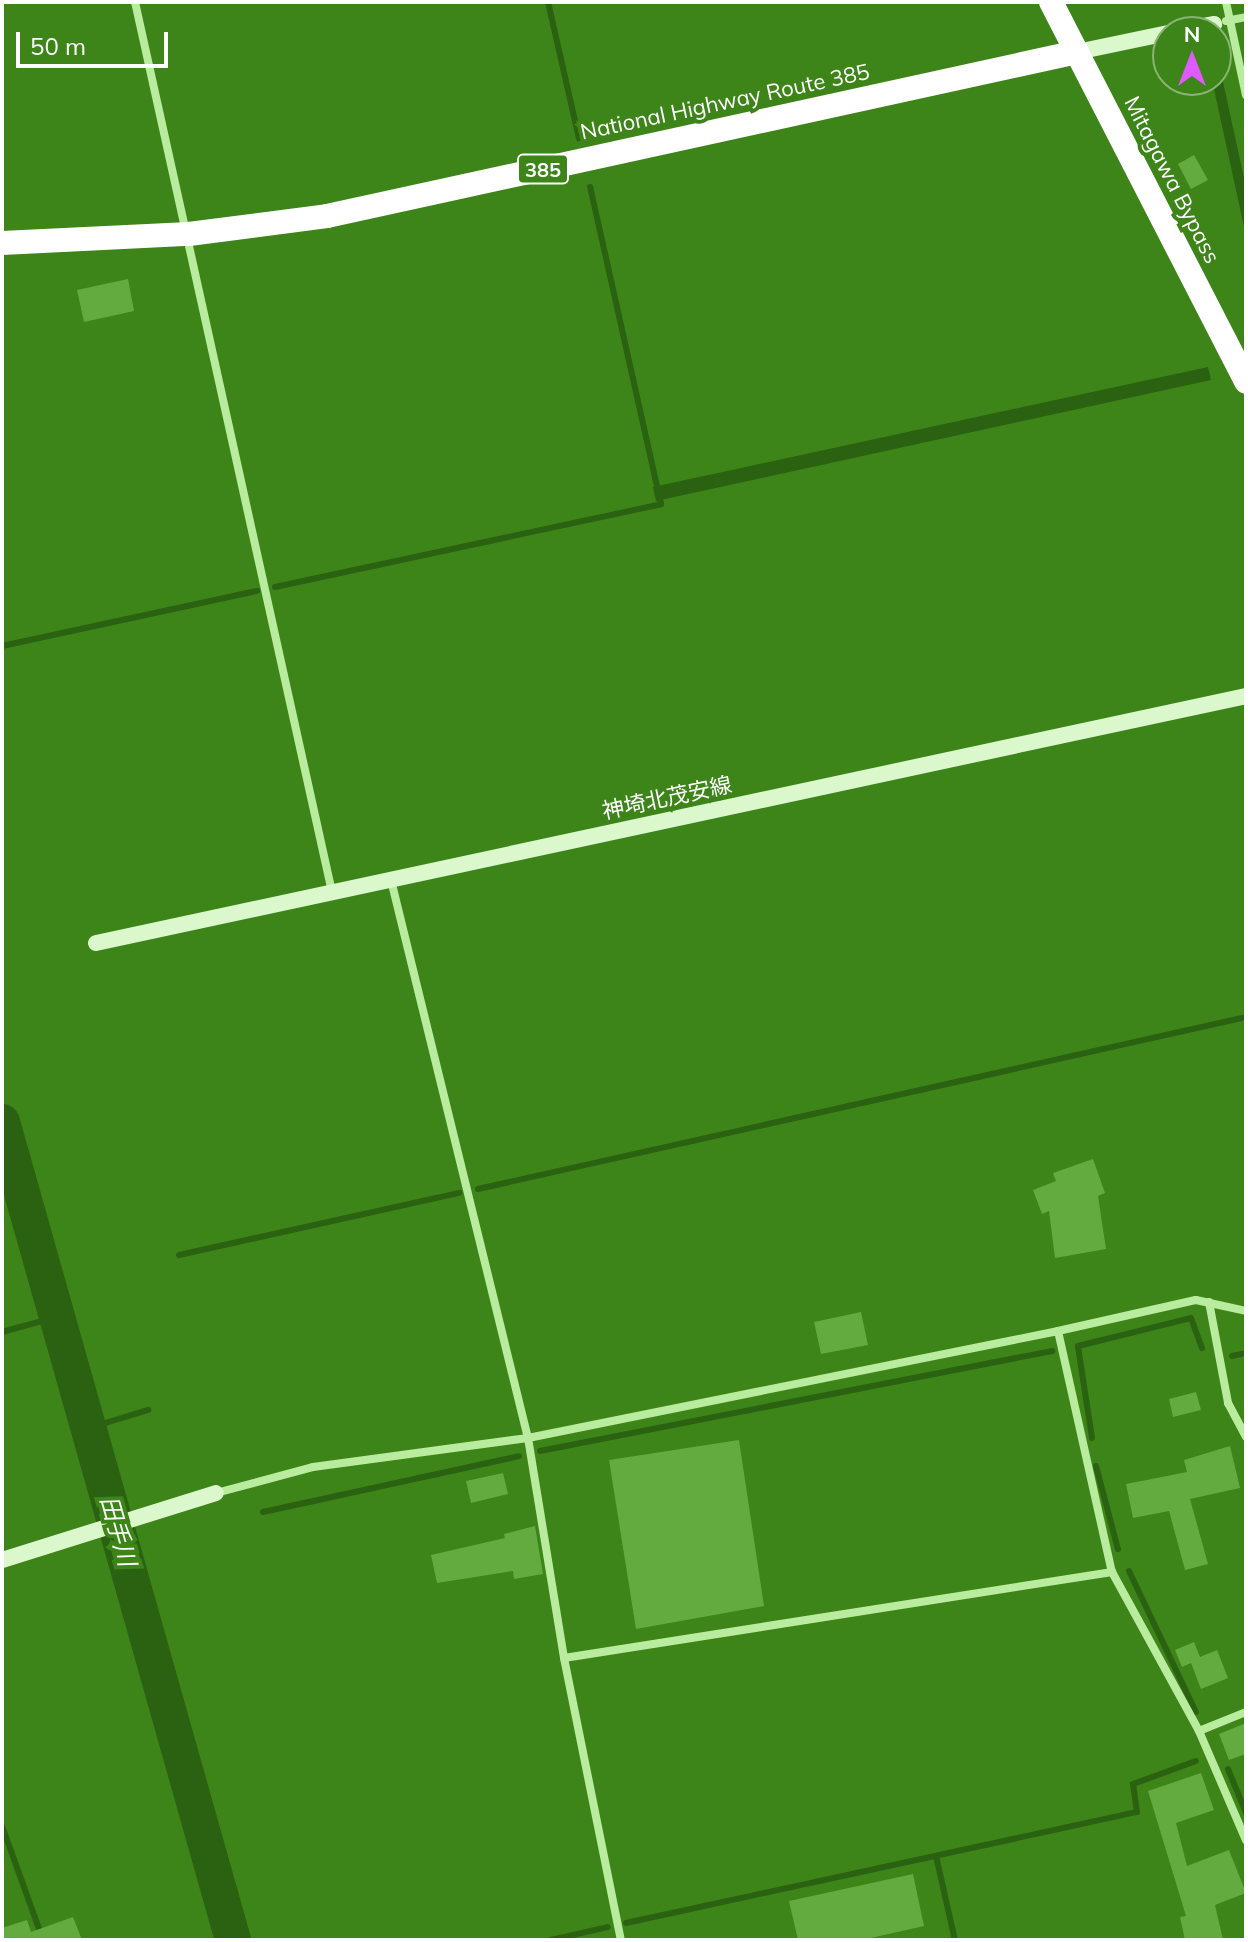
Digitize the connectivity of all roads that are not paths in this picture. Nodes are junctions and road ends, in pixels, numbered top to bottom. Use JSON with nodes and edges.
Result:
{"nodes":[{"id":1,"x":135,"y":2,"type":"edge"},
{"id":2,"x":1051,"y":2,"type":"edge"},
{"id":3,"x":1152,"y":37,"type":"edge"},
{"id":4,"x":1077,"y":52,"type":"junction"},
{"id":5,"x":1232,"y":52,"type":"edge"},
{"id":6,"x":1246,"y":95,"type":"edge"},
{"id":7,"x":189,"y":234,"type":"junction"},
{"id":8,"x":2,"y":243,"type":"edge"},
{"id":9,"x":1246,"y":382,"type":"edge"},
{"id":10,"x":1246,"y":696,"type":"edge"},
{"id":11,"x":391,"y":880,"type":"junction"},
{"id":12,"x":332,"y":892,"type":"junction"},
{"id":13,"x":96,"y":943,"type":"dead end"},
{"id":14,"x":1209,"y":1302,"type":"junction"},
{"id":15,"x":1246,"y":1311,"type":"edge"},
{"id":16,"x":1058,"y":1331,"type":"junction"},
{"id":17,"x":1246,"y":1437,"type":"edge"},
{"id":18,"x":528,"y":1438,"type":"junction"},
{"id":19,"x":209,"y":1496,"type":"joint"},
{"id":20,"x":2,"y":1560,"type":"edge"},
{"id":21,"x":1112,"y":1572,"type":"junction"},
{"id":22,"x":564,"y":1658,"type":"junction"},
{"id":23,"x":1246,"y":1712,"type":"edge"},
{"id":24,"x":1199,"y":1731,"type":"junction"},
{"id":25,"x":1246,"y":1840,"type":"edge"},
{"id":26,"x":621,"y":1940,"type":"edge"}],
"edges":[{"from":1,"to":7,"type":"street"},
{"from":2,"to":4,"type":"highway","name":"Mitagawa Bypass"},
{"from":3,"to":4,"type":"main road"},
{"from":4,"to":7,"type":"highway","name":"National Highway Route 385","number":"385"},
{"from":4,"to":9,"type":"highway","name":"Mitagawa Bypass"},
{"from":5,"to":6,"type":"street"},
{"from":7,"to":8,"type":"highway","name":"National Highway Route 385","number":"385"},
{"from":7,"to":12,"type":"street"},
{"from":10,"to":11,"type":"main road","name":"神埼北茂安線"},
{"from":11,"to":12,"type":"main road","name":"神埼北茂安線"},
{"from":11,"to":18,"type":"street"},
{"from":12,"to":13,"type":"main road","name":"神埼北茂安線"},
{"from":14,"to":15,"type":"street"},
{"from":14,"to":16,"type":"street"},
{"from":14,"to":17,"type":"street"},
{"from":16,"to":18,"type":"street"},
{"from":16,"to":21,"type":"street"},
{"from":18,"to":19,"type":"street"},
{"from":18,"to":22,"type":"street"},
{"from":19,"to":20,"type":"main road"},
{"from":21,"to":22,"type":"street"},
{"from":21,"to":24,"type":"street"},
{"from":22,"to":26,"type":"street"},
{"from":23,"to":24,"type":"street"},
{"from":24,"to":25,"type":"street"}]}
